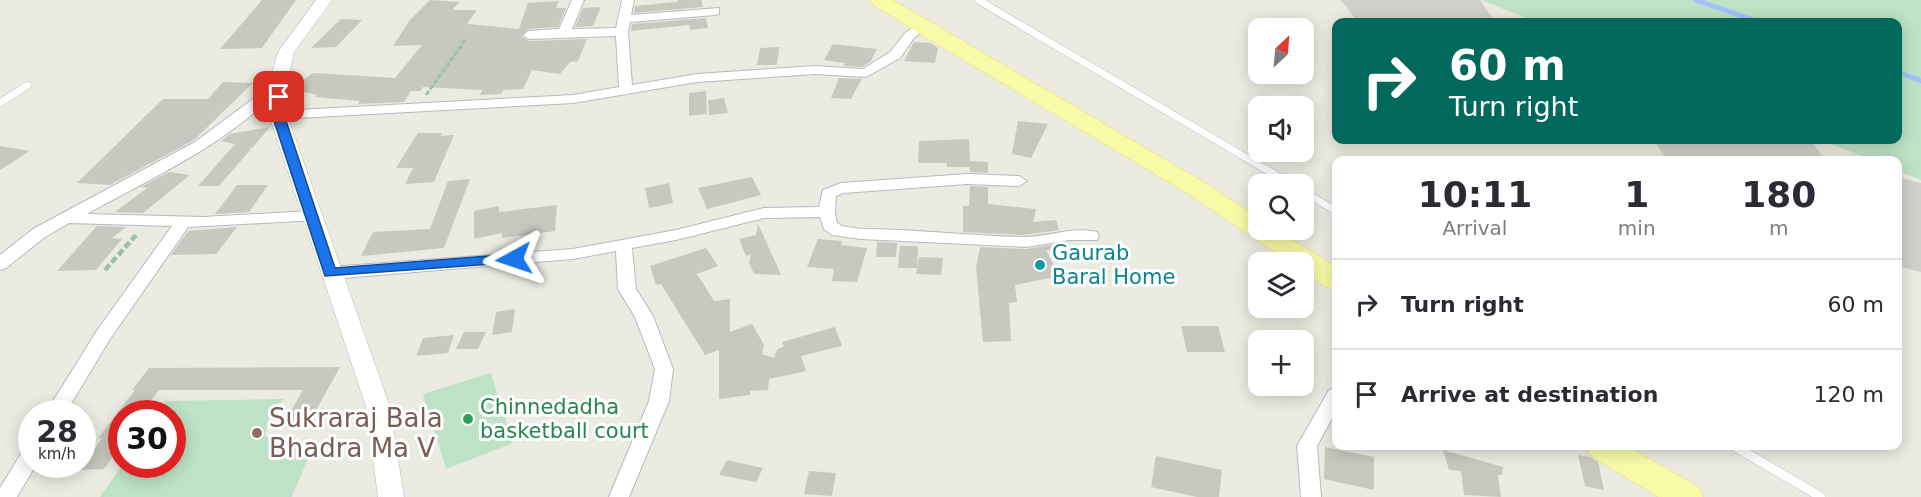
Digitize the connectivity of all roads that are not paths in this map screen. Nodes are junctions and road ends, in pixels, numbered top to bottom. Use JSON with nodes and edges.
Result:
{"nodes":[{"id":1,"x":324,"y":0,"type":"edge"},
{"id":2,"x":578,"y":0,"type":"edge"},
{"id":3,"x":628,"y":0,"type":"edge"},
{"id":4,"x":879,"y":0,"type":"edge"},
{"id":5,"x":978,"y":0,"type":"edge"},
{"id":6,"x":715,"y":11,"type":"dead end"},
{"id":7,"x":623,"y":25,"type":"junction"},
{"id":8,"x":922,"y":27,"type":"junction"},
{"id":9,"x":564,"y":33,"type":"junction"},
{"id":10,"x":530,"y":34,"type":"dead end"},
{"id":11,"x":279,"y":80,"type":"junction"},
{"id":12,"x":28,"y":85,"type":"dead end"},
{"id":13,"x":626,"y":90,"type":"junction"},
{"id":14,"x":0,"y":103,"type":"edge"},
{"id":15,"x":278,"y":115,"type":"junction"},
{"id":16,"x":1274,"y":174,"type":"edge"},
{"id":17,"x":1019,"y":181,"type":"dead end"},
{"id":18,"x":1314,"y":198,"type":"edge"},
{"id":19,"x":1332,"y":209,"type":"edge"},
{"id":20,"x":827,"y":212,"type":"junction"},
{"id":21,"x":311,"y":216,"type":"junction"},
{"id":22,"x":66,"y":218,"type":"junction"},
{"id":23,"x":183,"y":222,"type":"junction"},
{"id":24,"x":1248,"y":222,"type":"edge"},
{"id":25,"x":1091,"y":236,"type":"dead end"},
{"id":26,"x":1276,"y":240,"type":"edge"},
{"id":27,"x":624,"y":245,"type":"junction"},
{"id":28,"x":0,"y":264,"type":"edge"},
{"id":29,"x":330,"y":273,"type":"junction"},
{"id":30,"x":1332,"y":277,"type":"edge"},
{"id":31,"x":64,"y":400,"type":"edge"},
{"id":32,"x":1332,"y":402,"type":"edge"},
{"id":33,"x":1609,"y":450,"type":"edge"},
{"id":34,"x":1741,"y":450,"type":"edge"},
{"id":35,"x":18,"y":477,"type":"edge"},
{"id":36,"x":6,"y":497,"type":"edge"},
{"id":37,"x":391,"y":497,"type":"edge"},
{"id":38,"x":619,"y":497,"type":"edge"},
{"id":39,"x":1311,"y":497,"type":"edge"},
{"id":40,"x":1686,"y":497,"type":"edge"},
{"id":41,"x":1821,"y":497,"type":"edge"}],
"edges":[{"from":1,"to":11,"type":"street"},
{"from":2,"to":9,"type":"street"},
{"from":3,"to":7,"type":"street"},
{"from":4,"to":8,"type":"main road"},
{"from":5,"to":16,"type":"lane"},
{"from":6,"to":7,"type":"street"},
{"from":7,"to":9,"type":"street"},
{"from":7,"to":13,"type":"street"},
{"from":8,"to":13,"type":"street"},
{"from":8,"to":24,"type":"main road"},
{"from":9,"to":10,"type":"street"},
{"from":11,"to":15,"type":"street"},
{"from":11,"to":22,"type":"street"},
{"from":12,"to":14,"type":"lane"},
{"from":13,"to":15,"type":"street"},
{"from":15,"to":21,"type":"street"},
{"from":17,"to":20,"type":"street"},
{"from":18,"to":19,"type":"lane"},
{"from":20,"to":25,"type":"street"},
{"from":20,"to":27,"type":"street"},
{"from":21,"to":23,"type":"street"},
{"from":21,"to":29,"type":"street"},
{"from":22,"to":23,"type":"street"},
{"from":22,"to":28,"type":"street"},
{"from":23,"to":31,"type":"street"},
{"from":26,"to":30,"type":"main road"},
{"from":27,"to":29,"type":"street"},
{"from":27,"to":38,"type":"street"},
{"from":29,"to":37,"type":"street"},
{"from":32,"to":39,"type":"street"},
{"from":33,"to":40,"type":"main road"},
{"from":34,"to":41,"type":"lane"},
{"from":35,"to":36,"type":"street"}]}
